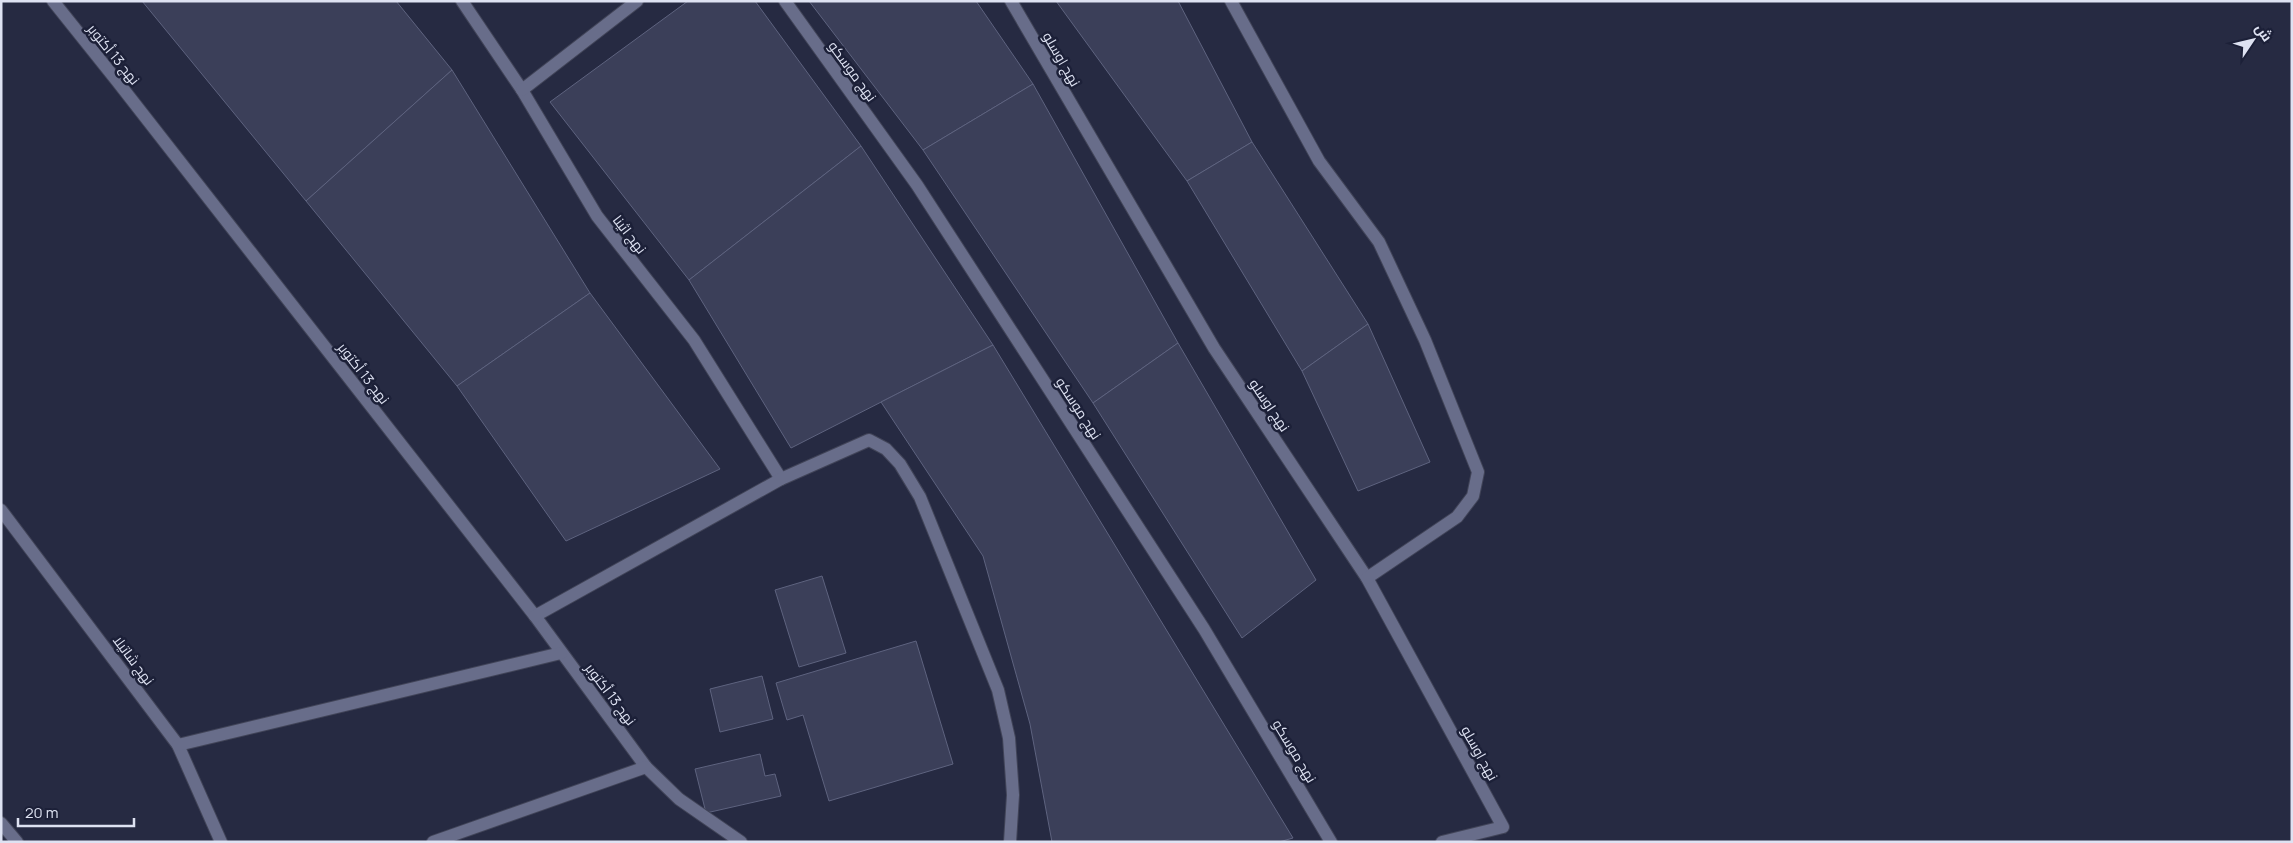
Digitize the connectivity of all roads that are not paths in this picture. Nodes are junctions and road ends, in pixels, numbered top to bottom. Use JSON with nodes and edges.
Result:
{"nodes":[{"id":1,"x":53,"y":1,"type":"edge"},
{"id":2,"x":462,"y":1,"type":"edge"},
{"id":3,"x":636,"y":1,"type":"edge"},
{"id":4,"x":785,"y":1,"type":"edge"},
{"id":5,"x":1011,"y":1,"type":"edge"},
{"id":6,"x":1230,"y":1,"type":"edge"},
{"id":7,"x":522,"y":90,"type":"junction"},
{"id":8,"x":781,"y":479,"type":"junction"},
{"id":9,"x":1,"y":510,"type":"edge"},
{"id":10,"x":1368,"y":578,"type":"junction"},
{"id":11,"x":535,"y":616,"type":"junction"},
{"id":12,"x":561,"y":653,"type":"junction"},
{"id":13,"x":178,"y":744,"type":"junction"},
{"id":14,"x":646,"y":767,"type":"junction"},
{"id":15,"x":1,"y":823,"type":"edge"},
{"id":16,"x":17,"y":842,"type":"edge"},
{"id":17,"x":222,"y":842,"type":"edge"},
{"id":18,"x":432,"y":842,"type":"edge"},
{"id":19,"x":741,"y":842,"type":"edge"},
{"id":20,"x":1010,"y":842,"type":"edge"},
{"id":21,"x":1331,"y":842,"type":"edge"},
{"id":22,"x":1442,"y":842,"type":"edge"}],
"edges":[{"from":1,"to":11,"type":"street","name":"نهج 13 أكتوبر"},
{"from":2,"to":7,"type":"street","name":"نهج اثينا"},
{"from":3,"to":7,"type":"street"},
{"from":4,"to":21,"type":"street","name":"نهج موسكو"},
{"from":5,"to":10,"type":"street","name":"نهج اوسلو"},
{"from":6,"to":10,"type":"street"},
{"from":7,"to":8,"type":"street","name":"نهج اثينا"},
{"from":8,"to":11,"type":"street"},
{"from":8,"to":20,"type":"street"},
{"from":9,"to":13,"type":"street","name":"نهج شاتيلا"},
{"from":10,"to":22,"type":"street","name":"نهج اوسلو"},
{"from":11,"to":12,"type":"street","name":"نهج 13 أكتوبر"},
{"from":12,"to":13,"type":"street"},
{"from":12,"to":14,"type":"street","name":"نهج 13 أكتوبر"},
{"from":13,"to":17,"type":"street","name":"نهج شاتيلا"},
{"from":14,"to":18,"type":"street"},
{"from":14,"to":19,"type":"street","name":"نهج 13 أكتوبر"},
{"from":15,"to":16,"type":"street"}]}
